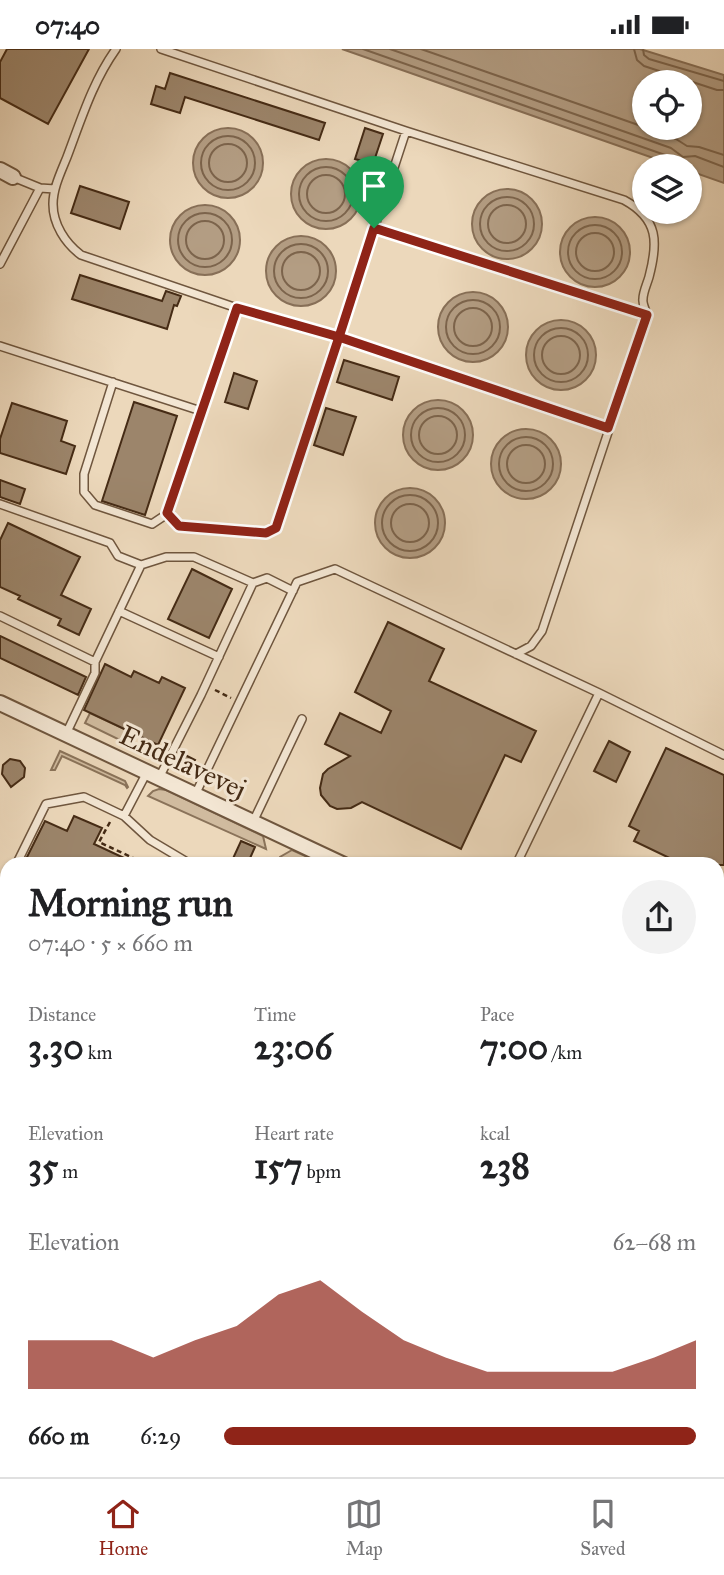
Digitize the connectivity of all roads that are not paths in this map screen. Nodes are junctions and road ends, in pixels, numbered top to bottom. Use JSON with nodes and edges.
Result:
{"nodes":[{"id":1,"x":116,"y":49,"type":"edge"},
{"id":2,"x":161,"y":49,"type":"edge"},
{"id":3,"x":406,"y":131,"type":"junction"},
{"id":4,"x":7,"y":173,"type":"edge"},
{"id":5,"x":40,"y":188,"type":"junction"},
{"id":6,"x":55,"y":189,"type":"junction"},
{"id":7,"x":374,"y":228,"type":"junction"},
{"id":8,"x":0,"y":264,"type":"edge"},
{"id":9,"x":237,"y":308,"type":"junction"},
{"id":10,"x":647,"y":315,"type":"junction"},
{"id":11,"x":339,"y":337,"type":"junction"},
{"id":12,"x":0,"y":346,"type":"edge"},
{"id":13,"x":113,"y":382,"type":"junction"},
{"id":14,"x":201,"y":411,"type":"junction"},
{"id":15,"x":608,"y":428,"type":"junction"},
{"id":16,"x":0,"y":504,"type":"edge"},
{"id":17,"x":167,"y":513,"type":"junction"},
{"id":18,"x":141,"y":565,"type":"junction"},
{"id":19,"x":253,"y":583,"type":"junction"},
{"id":20,"x":293,"y":591,"type":"junction"},
{"id":21,"x":119,"y":611,"type":"junction"},
{"id":22,"x":0,"y":617,"type":"edge"},
{"id":23,"x":516,"y":654,"type":"junction"},
{"id":24,"x":219,"y":657,"type":"junction"},
{"id":25,"x":95,"y":662,"type":"junction"},
{"id":26,"x":599,"y":693,"type":"junction"},
{"id":27,"x":0,"y":703,"type":"edge"},
{"id":28,"x":302,"y":719,"type":"dead end"},
{"id":29,"x":66,"y":734,"type":"junction"},
{"id":30,"x":724,"y":755,"type":"edge"},
{"id":31,"x":153,"y":775,"type":"junction"},
{"id":32,"x":195,"y":795,"type":"junction"},
{"id":33,"x":120,"y":814,"type":"junction"},
{"id":34,"x":253,"y":822,"type":"junction"},
{"id":35,"x":20,"y":857,"type":"edge"},
{"id":36,"x":179,"y":857,"type":"edge"},
{"id":37,"x":327,"y":857,"type":"edge"},
{"id":38,"x":520,"y":857,"type":"edge"}],
"edges":[{"from":1,"to":6,"type":"lane"},
{"from":2,"to":3,"type":"lane"},
{"from":3,"to":7,"type":"lane"},
{"from":3,"to":10,"type":"lane"},
{"from":4,"to":5,"type":"lane"},
{"from":5,"to":6,"type":"lane"},
{"from":5,"to":8,"type":"lane"},
{"from":6,"to":9,"type":"lane"},
{"from":7,"to":10,"type":"lane"},
{"from":7,"to":11,"type":"lane"},
{"from":9,"to":11,"type":"lane"},
{"from":9,"to":14,"type":"lane"},
{"from":10,"to":15,"type":"lane"},
{"from":11,"to":15,"type":"lane"},
{"from":11,"to":17,"type":"lane"},
{"from":12,"to":13,"type":"lane"},
{"from":13,"to":14,"type":"lane"},
{"from":13,"to":17,"type":"lane"},
{"from":14,"to":17,"type":"lane"},
{"from":15,"to":23,"type":"lane"},
{"from":16,"to":18,"type":"lane"},
{"from":18,"to":19,"type":"lane"},
{"from":18,"to":21,"type":"lane"},
{"from":19,"to":20,"type":"lane"},
{"from":19,"to":24,"type":"lane"},
{"from":20,"to":23,"type":"lane"},
{"from":20,"to":32,"type":"lane"},
{"from":21,"to":24,"type":"lane"},
{"from":21,"to":25,"type":"lane"},
{"from":22,"to":25,"type":"lane"},
{"from":23,"to":26,"type":"lane"},
{"from":24,"to":31,"type":"lane"},
{"from":25,"to":29,"type":"lane"},
{"from":26,"to":30,"type":"lane"},
{"from":26,"to":38,"type":"lane"},
{"from":27,"to":29,"type":"street","name":"Endelavevej"},
{"from":28,"to":34,"type":"lane"},
{"from":29,"to":31,"type":"street","name":"Endelavevej"},
{"from":31,"to":32,"type":"street","name":"Endelavevej"},
{"from":31,"to":33,"type":"lane"},
{"from":32,"to":34,"type":"street","name":"Endelavevej"},
{"from":33,"to":35,"type":"lane"},
{"from":33,"to":36,"type":"lane"},
{"from":34,"to":37,"type":"street","name":"Endelavevej"}]}
